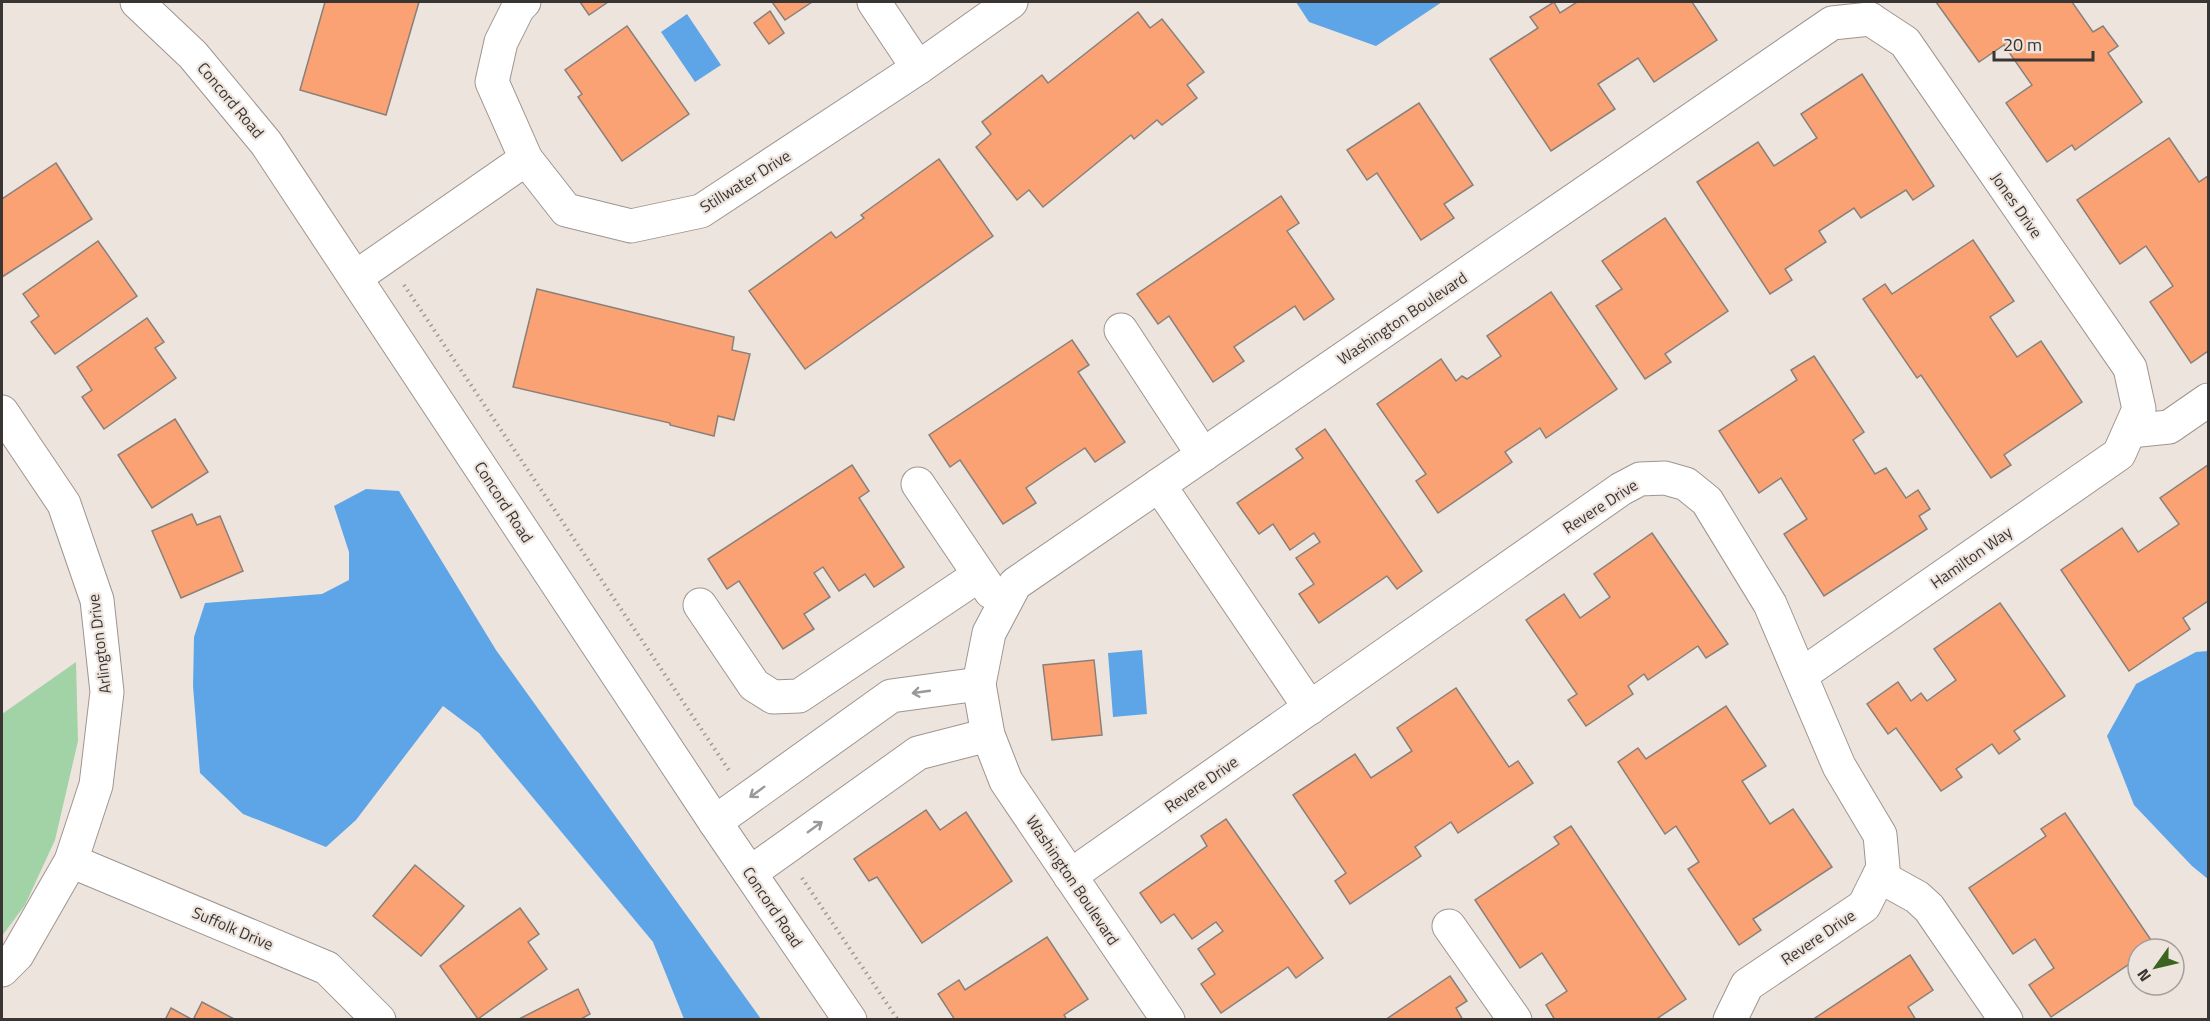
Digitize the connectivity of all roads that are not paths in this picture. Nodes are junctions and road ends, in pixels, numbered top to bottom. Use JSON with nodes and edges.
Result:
{"nodes":[{"id":1,"x":137,"y":2,"type":"edge"},
{"id":2,"x":524,"y":2,"type":"edge"},
{"id":3,"x":874,"y":2,"type":"edge"},
{"id":4,"x":1011,"y":2,"type":"edge"},
{"id":5,"x":1873,"y":10,"type":"edge"},
{"id":6,"x":918,"y":68,"type":"junction"},
{"id":7,"x":526,"y":159,"type":"junction"},
{"id":8,"x":356,"y":277,"type":"junction"},
{"id":9,"x":1121,"y":330,"type":"dead end"},
{"id":10,"x":2208,"y":400,"type":"edge"},
{"id":11,"x":2,"y":412,"type":"edge"},
{"id":12,"x":2134,"y":420,"type":"junction"},
{"id":13,"x":1203,"y":455,"type":"junction"},
{"id":14,"x":918,"y":484,"type":"dead end"},
{"id":15,"x":1159,"y":485,"type":"junction"},
{"id":16,"x":980,"y":575,"type":"junction"},
{"id":17,"x":700,"y":605,"type":"dead end"},
{"id":18,"x":1002,"y":609,"type":"junction"},
{"id":19,"x":1801,"y":675,"type":"junction"},
{"id":20,"x":979,"y":684,"type":"junction"},
{"id":21,"x":1310,"y":708,"type":"junction"},
{"id":22,"x":988,"y":735,"type":"junction"},
{"id":23,"x":715,"y":822,"type":"junction"},
{"id":24,"x":71,"y":861,"type":"junction"},
{"id":25,"x":750,"y":873,"type":"junction"},
{"id":26,"x":1070,"y":876,"type":"junction"},
{"id":27,"x":1879,"y":876,"type":"junction"},
{"id":28,"x":1449,"y":926,"type":"dead end"},
{"id":29,"x":2,"y":969,"type":"edge"},
{"id":30,"x":379,"y":1020,"type":"edge"},
{"id":31,"x":850,"y":1020,"type":"edge"},
{"id":32,"x":1168,"y":1020,"type":"edge"},
{"id":33,"x":1515,"y":1020,"type":"edge"},
{"id":34,"x":1730,"y":1020,"type":"edge"},
{"id":35,"x":2006,"y":1020,"type":"edge"}],
"edges":[{"from":1,"to":8,"type":"street","name":"Concord Road"},
{"from":2,"to":7,"type":"street","name":"Stillwater Drive"},
{"from":3,"to":6,"type":"street"},
{"from":4,"to":6,"type":"street","name":"Stillwater Drive"},
{"from":5,"to":12,"type":"street","name":"Jones Drive"},
{"from":5,"to":13,"type":"street","name":"Washington Boulevard"},
{"from":6,"to":7,"type":"street","name":"Stillwater Drive"},
{"from":7,"to":8,"type":"street"},
{"from":8,"to":23,"type":"street","name":"Concord Road"},
{"from":9,"to":13,"type":"street"},
{"from":10,"to":12,"type":"street"},
{"from":11,"to":24,"type":"street","name":"Arlington Drive"},
{"from":12,"to":19,"type":"street","name":"Hamilton Way"},
{"from":13,"to":15,"type":"street","name":"Washington Boulevard"},
{"from":14,"to":16,"type":"street"},
{"from":15,"to":18,"type":"street","name":"Washington Boulevard"},
{"from":15,"to":21,"type":"street"},
{"from":16,"to":17,"type":"street"},
{"from":16,"to":18,"type":"street"},
{"from":18,"to":20,"type":"street","name":"Washington Boulevard"},
{"from":19,"to":21,"type":"street","name":"Revere Drive"},
{"from":19,"to":27,"type":"street","name":"Revere Drive"},
{"from":20,"to":22,"type":"street","name":"Washington Boulevard"},
{"from":20,"to":23,"type":"street","one_way":true},
{"from":21,"to":26,"type":"street","name":"Revere Drive"},
{"from":25,"to":22,"type":"street","one_way":true},
{"from":22,"to":26,"type":"street","name":"Washington Boulevard"},
{"from":23,"to":25,"type":"street","name":"Concord Road"},
{"from":24,"to":29,"type":"street","name":"Arlington Drive"},
{"from":24,"to":30,"type":"street","name":"Suffolk Drive"},
{"from":25,"to":31,"type":"street","name":"Concord Road"},
{"from":26,"to":32,"type":"street","name":"Washington Boulevard"},
{"from":27,"to":34,"type":"street","name":"Revere Drive"},
{"from":27,"to":35,"type":"street"},
{"from":28,"to":33,"type":"street"}]}
